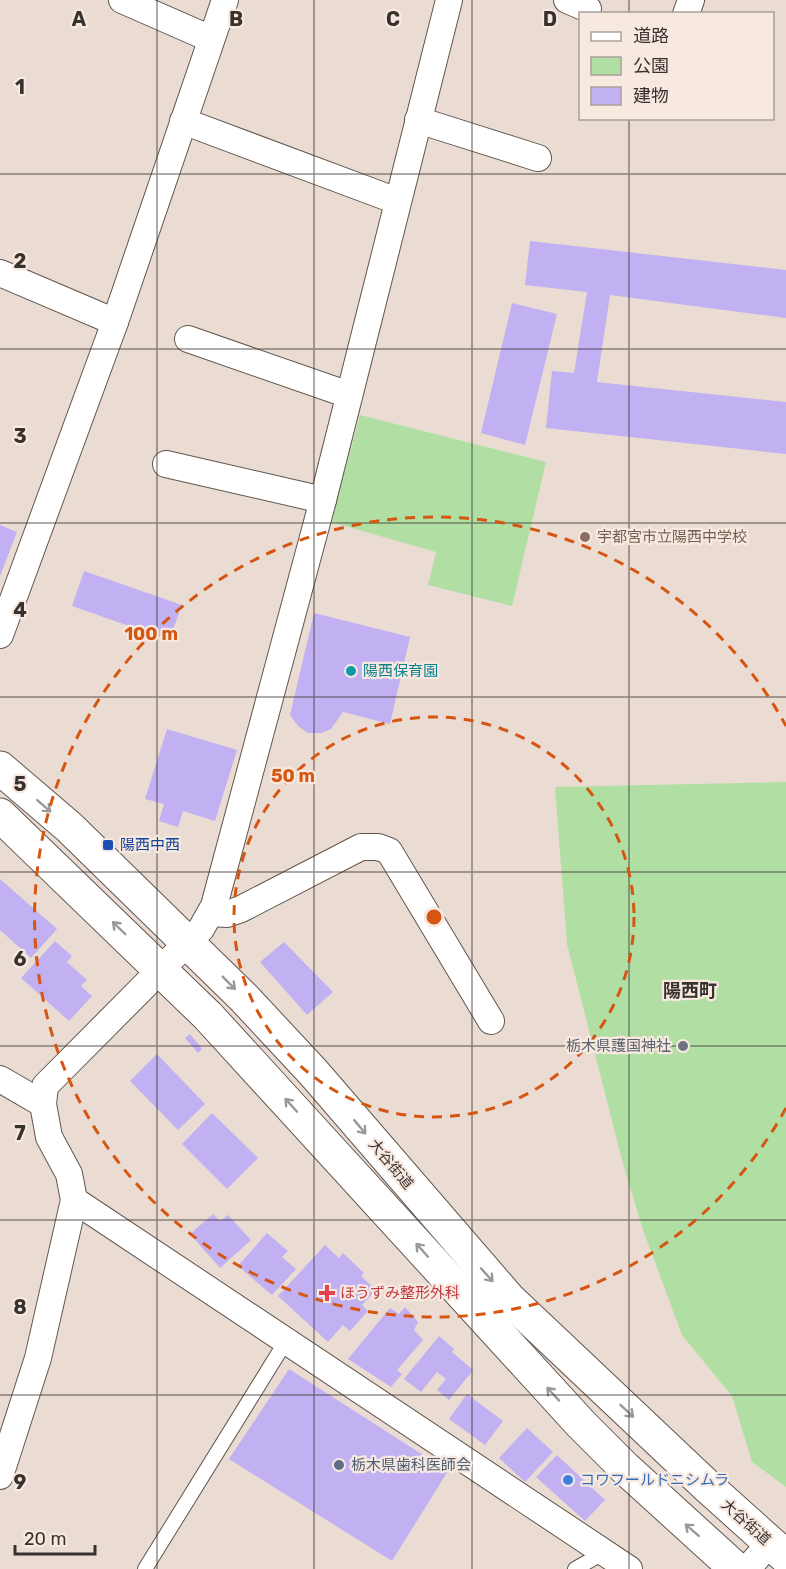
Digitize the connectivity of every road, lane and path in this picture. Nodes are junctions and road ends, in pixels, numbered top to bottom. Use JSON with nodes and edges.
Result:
{"nodes":[{"id":1,"x":122,"y":0,"type":"edge"},
{"id":2,"x":225,"y":0,"type":"edge"},
{"id":3,"x":448,"y":0,"type":"edge"},
{"id":4,"x":211,"y":39,"type":"junction"},
{"id":5,"x":418,"y":120,"type":"junction"},
{"id":6,"x":183,"y":121,"type":"junction"},
{"id":7,"x":538,"y":158,"type":"dead end"},
{"id":8,"x":397,"y":201,"type":"junction"},
{"id":9,"x":0,"y":273,"type":"edge"},
{"id":10,"x":115,"y":322,"type":"junction"},
{"id":11,"x":188,"y":339,"type":"dead end"},
{"id":12,"x":349,"y":395,"type":"junction"},
{"id":13,"x":166,"y":464,"type":"dead end"},
{"id":14,"x":323,"y":500,"type":"junction"},
{"id":15,"x":0,"y":635,"type":"edge"},
{"id":16,"x":0,"y":768,"type":"edge"},
{"id":17,"x":0,"y":815,"type":"edge"},
{"id":18,"x":211,"y":913,"type":"junction"},
{"id":19,"x":187,"y":942,"type":"junction"},
{"id":20,"x":160,"y":969,"type":"junction"},
{"id":21,"x":491,"y":1022,"type":"dead end"},
{"id":22,"x":0,"y":1079,"type":"edge"},
{"id":23,"x":43,"y":1104,"type":"junction"},
{"id":24,"x":74,"y":1200,"type":"junction"},
{"id":25,"x":286,"y":1341,"type":"junction"},
{"id":26,"x":0,"y":1476,"type":"edge"},
{"id":27,"x":778,"y":1550,"type":"edge"},
{"id":28,"x":603,"y":1553,"type":"junction"},
{"id":29,"x":145,"y":1569,"type":"edge"},
{"id":30,"x":576,"y":1569,"type":"edge"},
{"id":31,"x":629,"y":1569,"type":"edge"},
{"id":32,"x":736,"y":1569,"type":"edge"},
{"id":33,"x":747,"y":1569,"type":"edge"}],
"edges":[{"from":1,"to":4,"type":"street"},
{"from":2,"to":4,"type":"street"},
{"from":3,"to":5,"type":"street"},
{"from":4,"to":6,"type":"street"},
{"from":5,"to":7,"type":"street"},
{"from":5,"to":8,"type":"street"},
{"from":6,"to":8,"type":"street"},
{"from":6,"to":10,"type":"street"},
{"from":8,"to":12,"type":"street"},
{"from":9,"to":10,"type":"street"},
{"from":10,"to":15,"type":"street"},
{"from":11,"to":12,"type":"street"},
{"from":12,"to":14,"type":"street"},
{"from":13,"to":14,"type":"street"},
{"from":14,"to":18,"type":"street"},
{"from":16,"to":19,"type":"main road","name":"大谷街道","one_way":true},
{"from":20,"to":17,"type":"main road","one_way":true},
{"from":18,"to":19,"type":"street"},
{"from":18,"to":21,"type":"street"},
{"from":19,"to":20,"type":"street"},
{"from":19,"to":27,"type":"main road","name":"大谷街道","one_way":true},
{"from":20,"to":23,"type":"street"},
{"from":32,"to":20,"type":"main road","one_way":true},
{"from":22,"to":23,"type":"street"},
{"from":23,"to":24,"type":"street"},
{"from":24,"to":25,"type":"street"},
{"from":24,"to":26,"type":"street"},
{"from":25,"to":28,"type":"street"},
{"from":25,"to":29,"type":"lane"},
{"from":27,"to":33,"type":"street"},
{"from":28,"to":30,"type":"lane"},
{"from":28,"to":31,"type":"street"}]}
